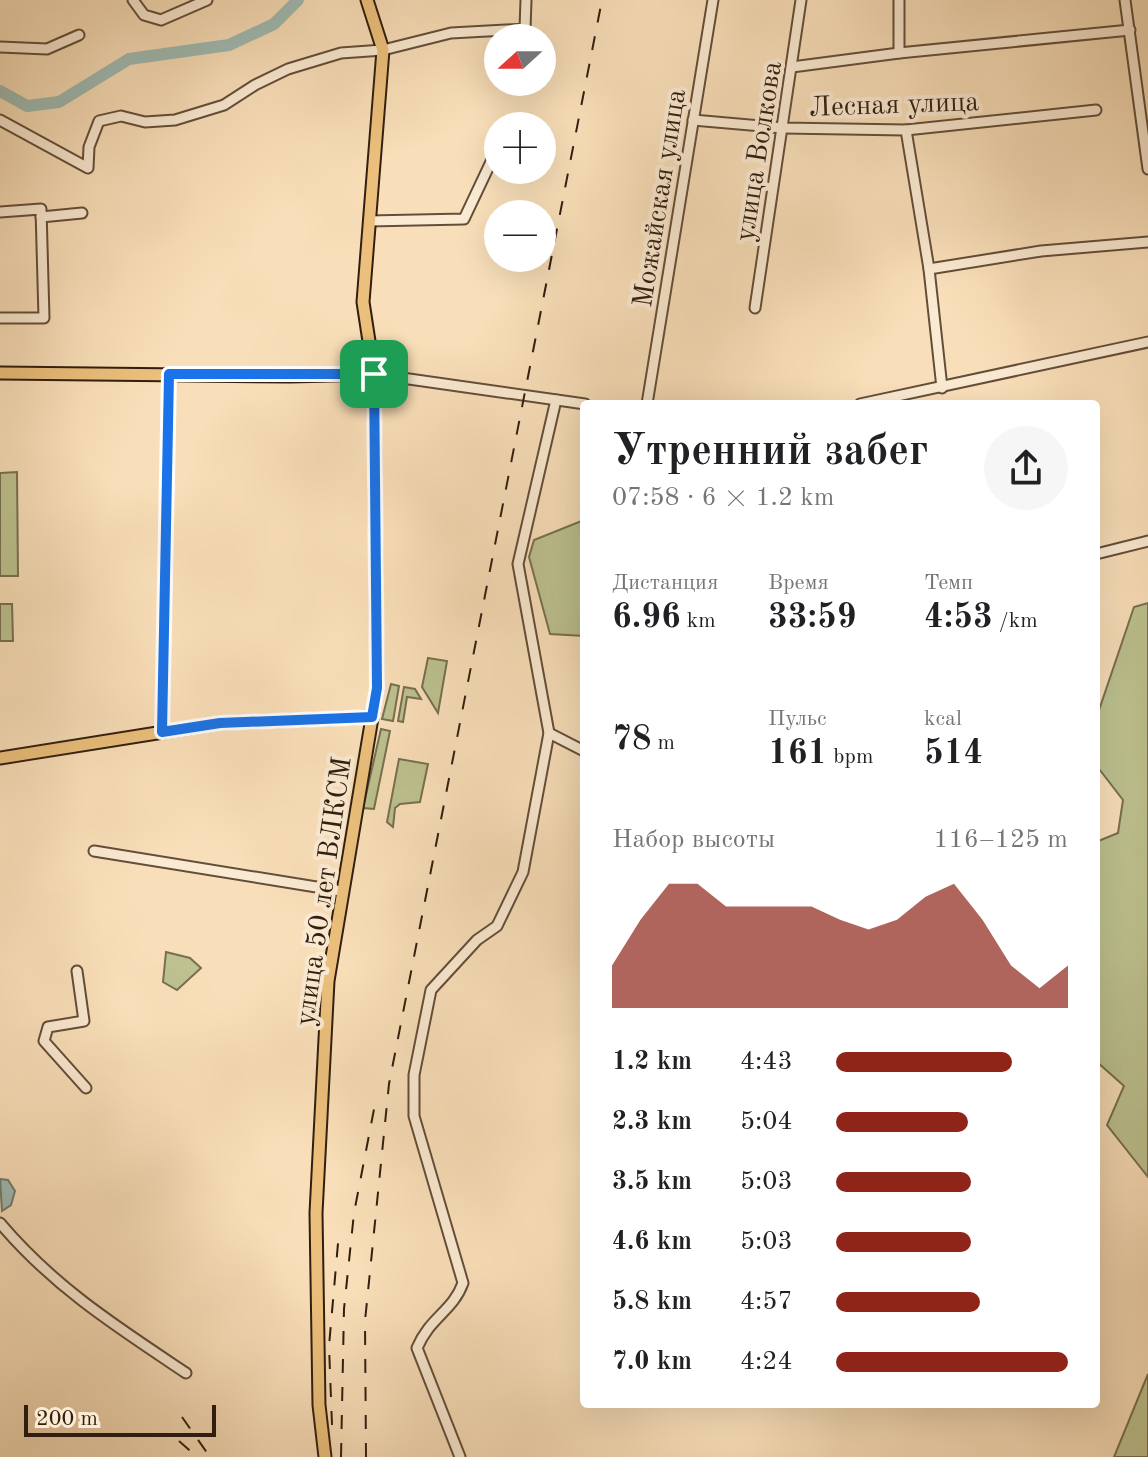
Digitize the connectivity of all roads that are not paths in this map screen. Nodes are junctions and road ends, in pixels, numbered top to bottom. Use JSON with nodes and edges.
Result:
{"nodes":[{"id":1,"x":133,"y":0,"type":"edge"},
{"id":2,"x":207,"y":0,"type":"edge"},
{"id":3,"x":367,"y":0,"type":"edge"},
{"id":4,"x":526,"y":0,"type":"edge"},
{"id":5,"x":713,"y":0,"type":"edge"},
{"id":6,"x":801,"y":0,"type":"edge"},
{"id":7,"x":899,"y":0,"type":"edge"},
{"id":8,"x":1125,"y":0,"type":"edge"},
{"id":9,"x":1130,"y":30,"type":"junction"},
{"id":10,"x":79,"y":35,"type":"dead end"},
{"id":11,"x":0,"y":47,"type":"edge"},
{"id":12,"x":383,"y":50,"type":"junction"},
{"id":13,"x":899,"y":53,"type":"junction"},
{"id":14,"x":792,"y":67,"type":"junction"},
{"id":15,"x":1144,"y":104,"type":"edge"},
{"id":16,"x":1096,"y":110,"type":"dead end"},
{"id":17,"x":0,"y":120,"type":"edge"},
{"id":18,"x":693,"y":120,"type":"junction"},
{"id":19,"x":783,"y":128,"type":"junction"},
{"id":20,"x":906,"y":130,"type":"junction"},
{"id":21,"x":1148,"y":169,"type":"edge"},
{"id":22,"x":484,"y":177,"type":"edge"},
{"id":23,"x":0,"y":212,"type":"edge"},
{"id":24,"x":82,"y":213,"type":"dead end"},
{"id":25,"x":41,"y":217,"type":"junction"},
{"id":26,"x":369,"y":221,"type":"junction"},
{"id":27,"x":1148,"y":242,"type":"edge"},
{"id":28,"x":929,"y":269,"type":"junction"},
{"id":29,"x":755,"y":308,"type":"dead end"},
{"id":30,"x":0,"y":318,"type":"edge"},
{"id":31,"x":1148,"y":342,"type":"edge"},
{"id":32,"x":0,"y":373,"type":"edge"},
{"id":33,"x":169,"y":374,"type":"junction"},
{"id":34,"x":374,"y":374,"type":"junction"},
{"id":35,"x":942,"y":388,"type":"junction"},
{"id":36,"x":556,"y":400,"type":"junction"},
{"id":37,"x":648,"y":400,"type":"edge"},
{"id":38,"x":880,"y":400,"type":"edge"},
{"id":39,"x":580,"y":403,"type":"edge"},
{"id":40,"x":1148,"y":541,"type":"edge"},
{"id":41,"x":1100,"y":553,"type":"edge"},
{"id":42,"x":372,"y":717,"type":"junction"},
{"id":43,"x":162,"y":732,"type":"junction"},
{"id":44,"x":549,"y":733,"type":"junction"},
{"id":45,"x":580,"y":749,"type":"edge"},
{"id":46,"x":0,"y":758,"type":"edge"},
{"id":47,"x":94,"y":851,"type":"dead end"},
{"id":48,"x":341,"y":891,"type":"junction"},
{"id":49,"x":77,"y":971,"type":"dead end"},
{"id":50,"x":86,"y":1088,"type":"dead end"},
{"id":51,"x":0,"y":1223,"type":"edge"},
{"id":52,"x":186,"y":1373,"type":"dead end"},
{"id":53,"x":325,"y":1457,"type":"edge"},
{"id":54,"x":460,"y":1457,"type":"edge"}],
"edges":[{"from":1,"to":2,"type":"street"},
{"from":3,"to":12,"type":"main road","name":"улица 50 лет ВЛКСМ"},
{"from":4,"to":12,"type":"street"},
{"from":5,"to":18,"type":"street","name":"Можайская улица"},
{"from":6,"to":14,"type":"street","name":"улица Волкова"},
{"from":7,"to":13,"type":"street"},
{"from":8,"to":9,"type":"street"},
{"from":9,"to":13,"type":"street"},
{"from":9,"to":15,"type":"street"},
{"from":10,"to":11,"type":"street"},
{"from":12,"to":17,"type":"street"},
{"from":12,"to":26,"type":"main road","name":"улица 50 лет ВЛКСМ"},
{"from":13,"to":14,"type":"street"},
{"from":14,"to":19,"type":"street","name":"улица Волкова"},
{"from":15,"to":21,"type":"street"},
{"from":16,"to":20,"type":"street","name":"Лесная улица"},
{"from":18,"to":19,"type":"street","name":"Лесная улица"},
{"from":18,"to":37,"type":"street","name":"Можайская улица"},
{"from":19,"to":20,"type":"street","name":"Лесная улица"},
{"from":19,"to":29,"type":"street","name":"улица Волкова"},
{"from":20,"to":28,"type":"street"},
{"from":22,"to":26,"type":"street"},
{"from":23,"to":25,"type":"street"},
{"from":24,"to":25,"type":"street"},
{"from":25,"to":30,"type":"street"},
{"from":26,"to":34,"type":"main road","name":"улица 50 лет ВЛКСМ"},
{"from":27,"to":28,"type":"street"},
{"from":28,"to":35,"type":"street"},
{"from":31,"to":35,"type":"street"},
{"from":32,"to":33,"type":"main road"},
{"from":33,"to":34,"type":"main road"},
{"from":33,"to":43,"type":"street"},
{"from":34,"to":36,"type":"street"},
{"from":34,"to":42,"type":"main road","name":"улица 50 лет ВЛКСМ"},
{"from":35,"to":38,"type":"street"},
{"from":36,"to":39,"type":"street"},
{"from":36,"to":44,"type":"street"},
{"from":40,"to":41,"type":"street"},
{"from":42,"to":43,"type":"main road"},
{"from":42,"to":48,"type":"main road","name":"улица 50 лет ВЛКСМ"},
{"from":43,"to":46,"type":"main road"},
{"from":44,"to":45,"type":"street"},
{"from":44,"to":54,"type":"street"},
{"from":47,"to":48,"type":"street"},
{"from":48,"to":53,"type":"main road","name":"улица 50 лет ВЛКСМ"},
{"from":49,"to":50,"type":"street"},
{"from":51,"to":52,"type":"street"}]}
